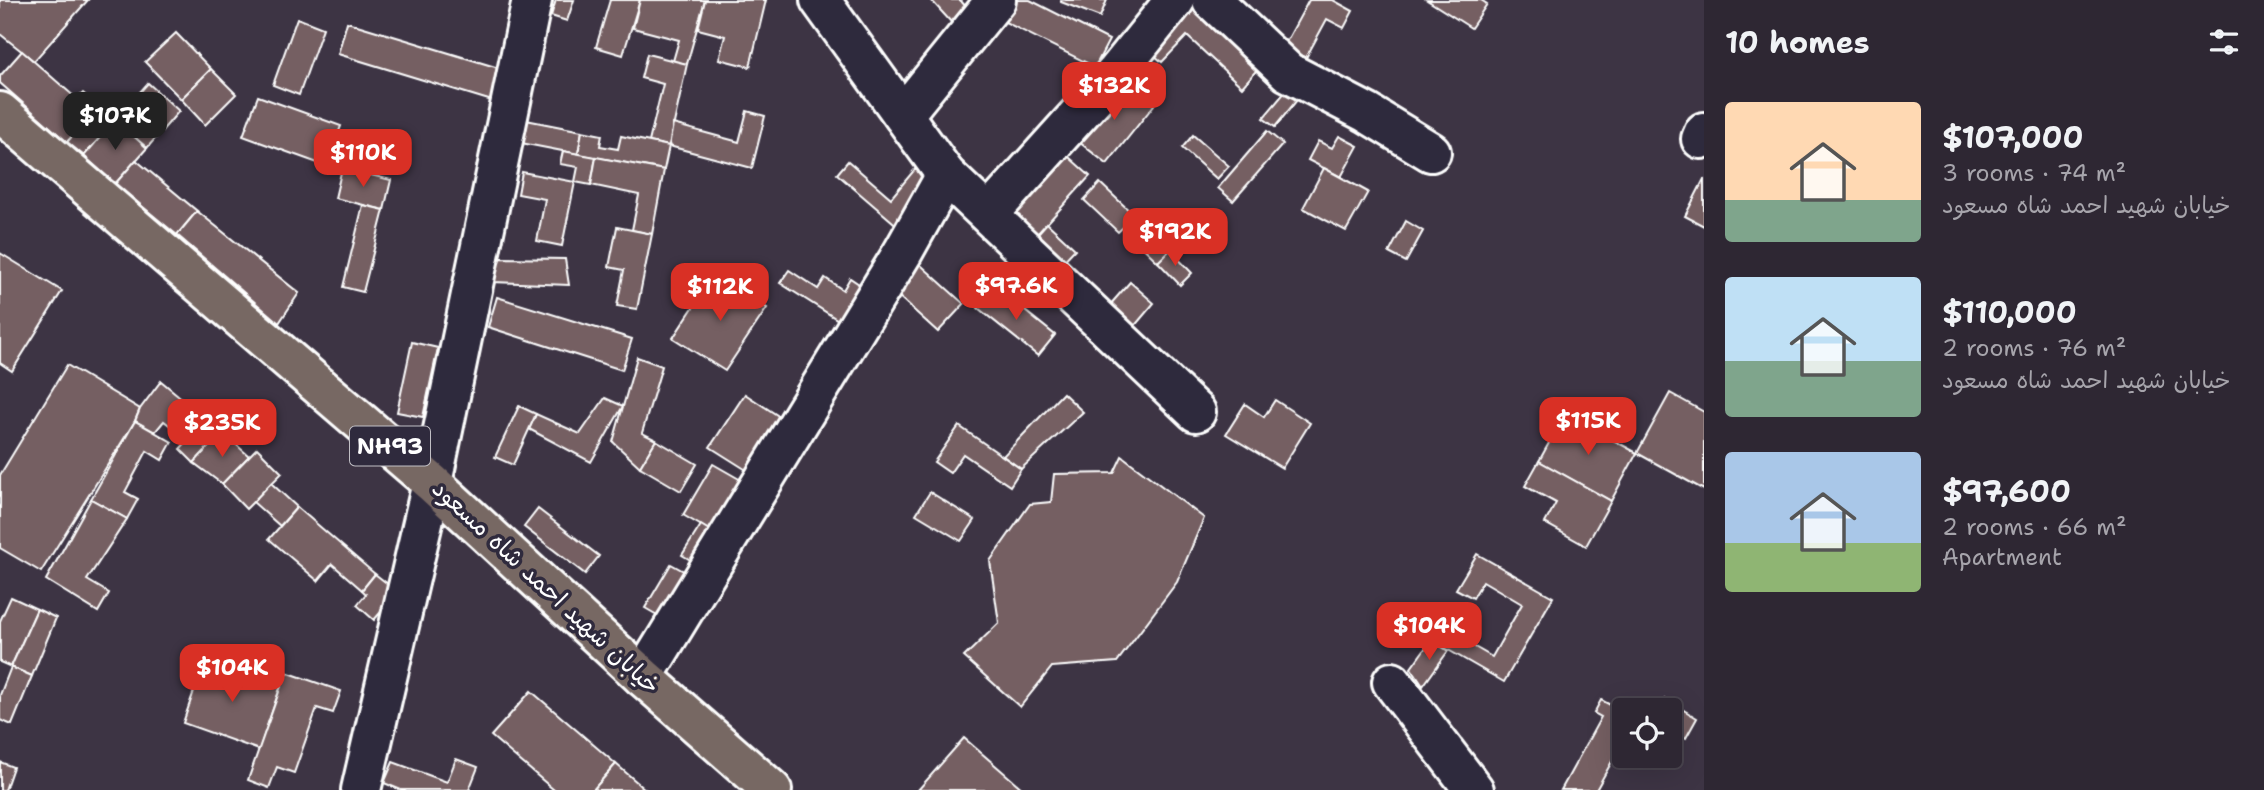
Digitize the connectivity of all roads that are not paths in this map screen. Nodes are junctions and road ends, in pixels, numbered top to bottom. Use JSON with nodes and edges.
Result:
{"nodes":[{"id":1,"x":532,"y":0,"type":"edge"},
{"id":2,"x":820,"y":0,"type":"edge"},
{"id":3,"x":996,"y":0,"type":"edge"},
{"id":4,"x":1175,"y":0,"type":"edge"},
{"id":5,"x":1212,"y":0,"type":"edge"},
{"id":6,"x":0,"y":112,"type":"edge"},
{"id":7,"x":903,"y":115,"type":"junction"},
{"id":8,"x":1431,"y":152,"type":"dead end"},
{"id":9,"x":946,"y":175,"type":"junction"},
{"id":10,"x":989,"y":214,"type":"junction"},
{"id":11,"x":1196,"y":412,"type":"dead end"},
{"id":12,"x":432,"y":482,"type":"junction"},
{"id":13,"x":643,"y":677,"type":"junction"},
{"id":14,"x":1392,"y":682,"type":"dead end"},
{"id":15,"x":762,"y":786,"type":"edge"},
{"id":16,"x":1467,"y":787,"type":"edge"},
{"id":17,"x":361,"y":790,"type":"edge"}],
"edges":[{"from":1,"to":12,"type":"street"},
{"from":2,"to":7,"type":"street"},
{"from":3,"to":7,"type":"street"},
{"from":4,"to":10,"type":"street"},
{"from":5,"to":8,"type":"street"},
{"from":6,"to":12,"type":"main road","name":"خیابان شهید احمد شاه مسعود","number":"NH93"},
{"from":7,"to":9,"type":"street"},
{"from":9,"to":10,"type":"street"},
{"from":9,"to":13,"type":"street"},
{"from":10,"to":11,"type":"street"},
{"from":12,"to":13,"type":"main road","name":"خیابان شهید احمد شاه مسعود","number":"NH93"},
{"from":12,"to":17,"type":"street"},
{"from":13,"to":15,"type":"main road","name":"خیابان شهید احمد شاه مسعود","number":"NH93"},
{"from":14,"to":16,"type":"street"}]}
